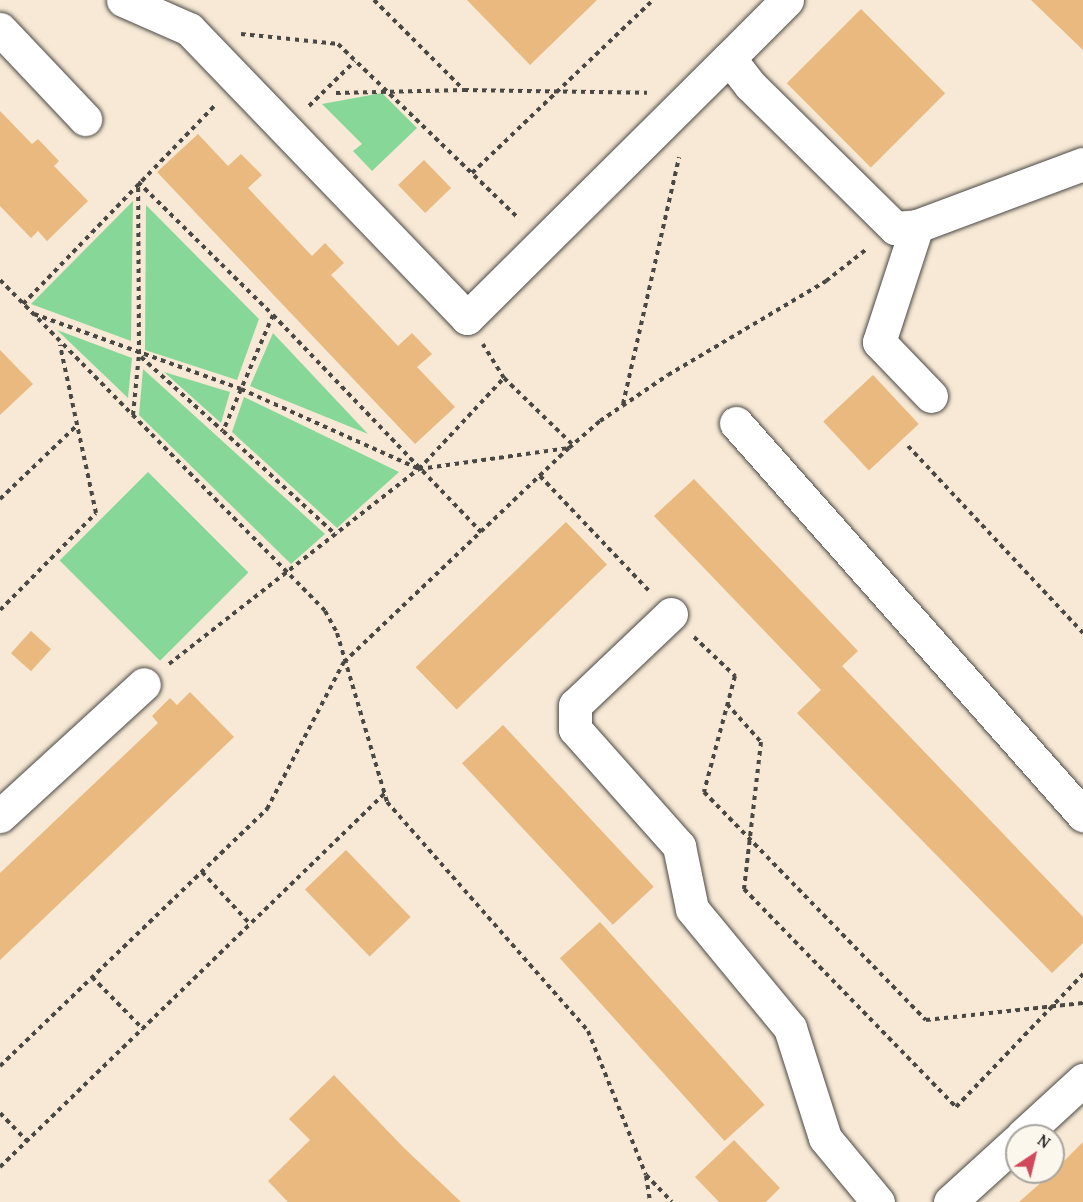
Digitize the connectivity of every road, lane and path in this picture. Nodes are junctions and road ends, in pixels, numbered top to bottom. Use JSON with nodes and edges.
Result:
{"nodes":[{"id":1,"x":123,"y":0,"type":"edge"},
{"id":2,"x":374,"y":0,"type":"edge"},
{"id":3,"x":653,"y":0,"type":"edge"},
{"id":4,"x":787,"y":0,"type":"edge"},
{"id":5,"x":0,"y":29,"type":"edge"},
{"id":6,"x":189,"y":29,"type":"junction"},
{"id":7,"x":729,"y":58,"type":"junction"},
{"id":8,"x":356,"y":61,"type":"junction"},
{"id":9,"x":241,"y":79,"type":"junction"},
{"id":10,"x":386,"y":90,"type":"junction"},
{"id":11,"x":464,"y":90,"type":"junction"},
{"id":12,"x":557,"y":91,"type":"junction"},
{"id":13,"x":336,"y":93,"type":"dead end"},
{"id":14,"x":693,"y":94,"type":"junction"},
{"id":15,"x":85,"y":119,"type":"dead end"},
{"id":16,"x":287,"y":128,"type":"junction"},
{"id":17,"x":680,"y":152,"type":"dead end"},
{"id":18,"x":1083,"y":164,"type":"edge"},
{"id":19,"x":472,"y":174,"type":"junction"},
{"id":20,"x":138,"y":182,"type":"junction"},
{"id":21,"x":906,"y":227,"type":"junction"},
{"id":22,"x":543,"y":243,"type":"junction"},
{"id":23,"x":0,"y":280,"type":"edge"},
{"id":24,"x":23,"y":304,"type":"junction"},
{"id":25,"x":32,"y":314,"type":"junction"},
{"id":26,"x":273,"y":315,"type":"junction"},
{"id":27,"x":467,"y":318,"type":"junction"},
{"id":28,"x":60,"y":344,"type":"junction"},
{"id":29,"x":139,"y":354,"type":"junction"},
{"id":30,"x":504,"y":378,"type":"junction"},
{"id":31,"x":241,"y":389,"type":"junction"},
{"id":32,"x":931,"y":396,"type":"dead end"},
{"id":33,"x":623,"y":405,"type":"junction"},
{"id":34,"x":133,"y":416,"type":"junction"},
{"id":35,"x":736,"y":423,"type":"dead end"},
{"id":36,"x":76,"y":425,"type":"junction"},
{"id":37,"x":223,"y":431,"type":"junction"},
{"id":38,"x":571,"y":447,"type":"junction"},
{"id":39,"x":908,"y":447,"type":"dead end"},
{"id":40,"x":419,"y":469,"type":"junction"},
{"id":41,"x":540,"y":476,"type":"junction"},
{"id":42,"x":0,"y":499,"type":"edge"},
{"id":43,"x":481,"y":532,"type":"junction"},
{"id":44,"x":336,"y":535,"type":"junction"},
{"id":45,"x":288,"y":573,"type":"junction"},
{"id":46,"x":0,"y":610,"type":"edge"},
{"id":47,"x":670,"y":614,"type":"junction"},
{"id":48,"x":1083,"y":633,"type":"edge"},
{"id":49,"x":344,"y":662,"type":"junction"},
{"id":50,"x":144,"y":684,"type":"joint"},
{"id":51,"x":728,"y":704,"type":"junction"},
{"id":52,"x":385,"y":793,"type":"junction"},
{"id":53,"x":1083,"y":815,"type":"edge"},
{"id":54,"x":0,"y":816,"type":"edge"},
{"id":55,"x":750,"y":839,"type":"junction"},
{"id":56,"x":202,"y":872,"type":"junction"},
{"id":57,"x":250,"y":924,"type":"junction"},
{"id":58,"x":1083,"y":974,"type":"edge"},
{"id":59,"x":92,"y":977,"type":"junction"},
{"id":60,"x":1083,"y":1003,"type":"edge"},
{"id":61,"x":1052,"y":1006,"type":"junction"},
{"id":62,"x":143,"y":1029,"type":"junction"},
{"id":63,"x":0,"y":1066,"type":"edge"},
{"id":64,"x":1083,"y":1080,"type":"edge"},
{"id":65,"x":0,"y":1113,"type":"edge"},
{"id":66,"x":1035,"y":1124,"type":"edge"},
{"id":67,"x":27,"y":1141,"type":"junction"},
{"id":68,"x":1005,"y":1152,"type":"edge"},
{"id":69,"x":0,"y":1167,"type":"edge"},
{"id":70,"x":646,"y":1175,"type":"junction"},
{"id":71,"x":650,"y":1202,"type":"edge"},
{"id":72,"x":672,"y":1202,"type":"edge"},
{"id":73,"x":878,"y":1202,"type":"edge"},
{"id":74,"x":950,"y":1202,"type":"edge"}],
"edges":[{"from":1,"to":6,"type":"lane"},
{"from":2,"to":11,"type":"path"},
{"from":3,"to":12,"type":"path"},
{"from":4,"to":7,"type":"lane"},
{"from":5,"to":15,"type":"lane"},
{"from":6,"to":8,"type":"path"},
{"from":6,"to":9,"type":"lane"},
{"from":7,"to":14,"type":"lane"},
{"from":7,"to":21,"type":"lane"},
{"from":8,"to":10,"type":"path"},
{"from":8,"to":16,"type":"path"},
{"from":9,"to":16,"type":"lane"},
{"from":9,"to":20,"type":"path"},
{"from":10,"to":11,"type":"path"},
{"from":10,"to":13,"type":"path"},
{"from":10,"to":19,"type":"path"},
{"from":11,"to":12,"type":"path"},
{"from":12,"to":14,"type":"path"},
{"from":12,"to":19,"type":"path"},
{"from":14,"to":22,"type":"lane"},
{"from":16,"to":27,"type":"lane"},
{"from":17,"to":33,"type":"path"},
{"from":18,"to":21,"type":"lane"},
{"from":19,"to":22,"type":"path"},
{"from":20,"to":24,"type":"path"},
{"from":20,"to":26,"type":"path"},
{"from":20,"to":29,"type":"path"},
{"from":21,"to":32,"type":"lane"},
{"from":21,"to":33,"type":"path"},
{"from":22,"to":27,"type":"lane"},
{"from":23,"to":24,"type":"path"},
{"from":24,"to":25,"type":"path"},
{"from":25,"to":28,"type":"path"},
{"from":25,"to":29,"type":"path"},
{"from":26,"to":31,"type":"path"},
{"from":26,"to":40,"type":"path"},
{"from":27,"to":30,"type":"path"},
{"from":28,"to":34,"type":"path"},
{"from":28,"to":36,"type":"path"},
{"from":29,"to":31,"type":"path"},
{"from":29,"to":34,"type":"path"},
{"from":29,"to":37,"type":"path"},
{"from":30,"to":38,"type":"path"},
{"from":30,"to":40,"type":"path"},
{"from":31,"to":37,"type":"path"},
{"from":31,"to":40,"type":"path"},
{"from":33,"to":38,"type":"path"},
{"from":34,"to":45,"type":"path"},
{"from":35,"to":53,"type":"lane"},
{"from":36,"to":42,"type":"path"},
{"from":36,"to":46,"type":"path"},
{"from":37,"to":44,"type":"path"},
{"from":38,"to":40,"type":"path"},
{"from":38,"to":41,"type":"path"},
{"from":39,"to":48,"type":"path"},
{"from":40,"to":43,"type":"path"},
{"from":40,"to":44,"type":"path"},
{"from":41,"to":43,"type":"path"},
{"from":41,"to":47,"type":"path"},
{"from":43,"to":49,"type":"path"},
{"from":44,"to":45,"type":"path"},
{"from":45,"to":49,"type":"path"},
{"from":45,"to":50,"type":"path"},
{"from":47,"to":51,"type":"path"},
{"from":47,"to":73,"type":"lane"},
{"from":49,"to":52,"type":"path"},
{"from":49,"to":56,"type":"path"},
{"from":50,"to":54,"type":"lane"},
{"from":51,"to":55,"type":"path"},
{"from":51,"to":55,"type":"path"},
{"from":52,"to":57,"type":"path"},
{"from":52,"to":70,"type":"path"},
{"from":55,"to":61,"type":"path"},
{"from":55,"to":61,"type":"path"},
{"from":56,"to":57,"type":"path"},
{"from":56,"to":59,"type":"path"},
{"from":57,"to":62,"type":"path"},
{"from":58,"to":61,"type":"path"},
{"from":59,"to":62,"type":"path"},
{"from":59,"to":63,"type":"path"},
{"from":60,"to":61,"type":"path"},
{"from":62,"to":67,"type":"path"},
{"from":64,"to":66,"type":"lane"},
{"from":65,"to":67,"type":"path"},
{"from":67,"to":69,"type":"path"},
{"from":68,"to":74,"type":"lane"},
{"from":70,"to":71,"type":"path"},
{"from":70,"to":72,"type":"path"}]}
